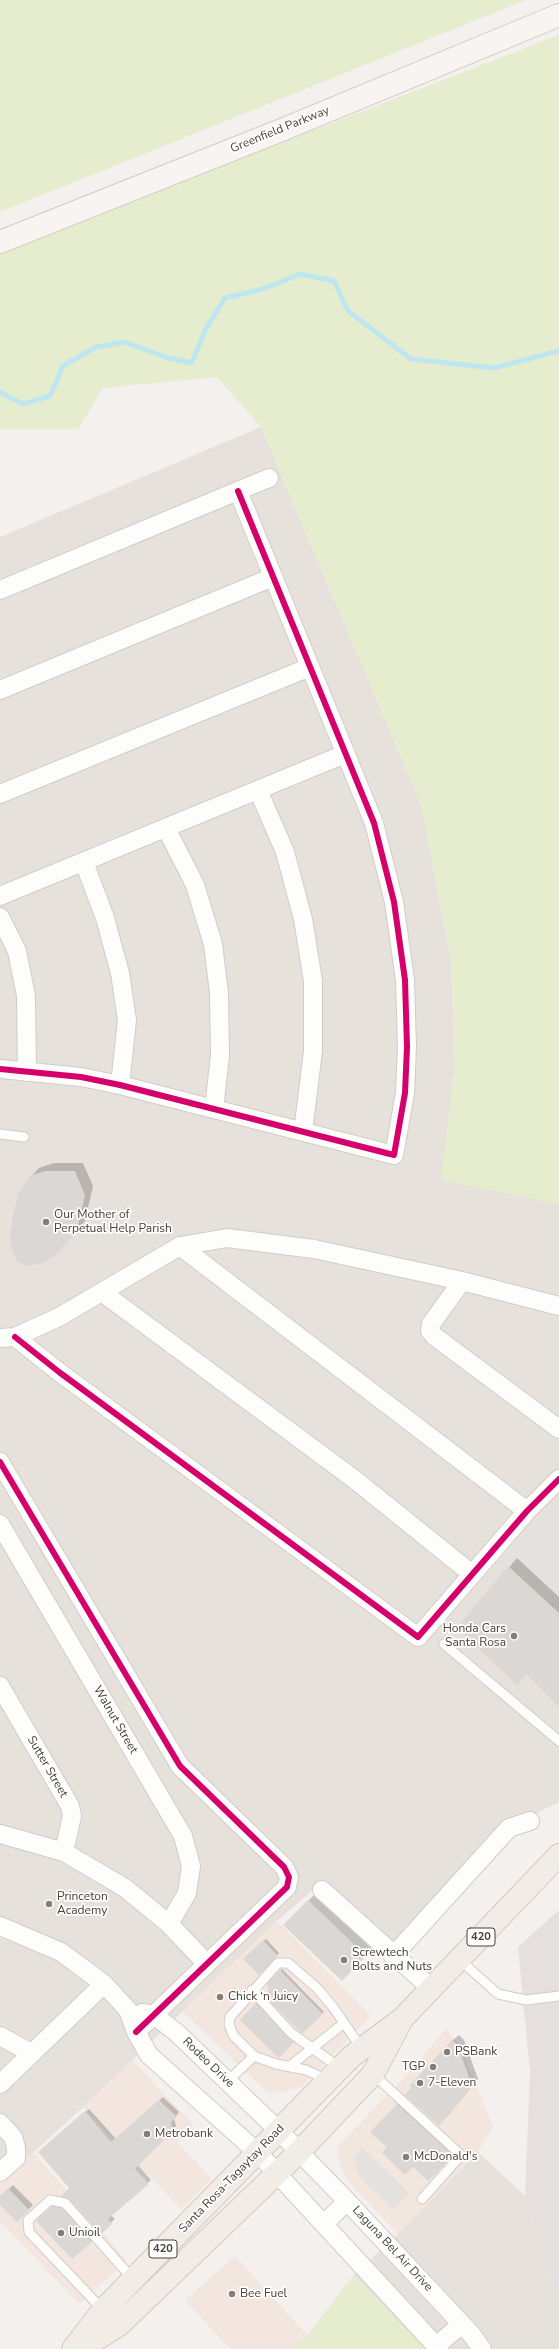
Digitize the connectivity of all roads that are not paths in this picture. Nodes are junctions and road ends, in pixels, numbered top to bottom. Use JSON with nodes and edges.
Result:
{"nodes":[{"id":1,"x":559,"y":15,"type":"edge"},
{"id":2,"x":0,"y":242,"type":"edge"},
{"id":3,"x":269,"y":478,"type":"dead end"},
{"id":4,"x":238,"y":491,"type":"junction"},
{"id":5,"x":273,"y":577,"type":"junction"},
{"id":6,"x":0,"y":590,"type":"edge"},
{"id":7,"x":310,"y":667,"type":"junction"},
{"id":8,"x":0,"y":690,"type":"edge"},
{"id":9,"x":345,"y":754,"type":"junction"},
{"id":10,"x":258,"y":790,"type":"junction"},
{"id":11,"x":0,"y":794,"type":"edge"},
{"id":12,"x":166,"y":828,"type":"junction"},
{"id":13,"x":84,"y":862,"type":"junction"},
{"id":14,"x":0,"y":896,"type":"edge"},
{"id":15,"x":0,"y":917,"type":"edge"},
{"id":16,"x":0,"y":1069,"type":"edge"},
{"id":17,"x":26,"y":1072,"type":"junction"},
{"id":18,"x":120,"y":1085,"type":"junction"},
{"id":19,"x":214,"y":1109,"type":"junction"},
{"id":20,"x":303,"y":1132,"type":"junction"},
{"id":21,"x":0,"y":1134,"type":"edge"},
{"id":22,"x":24,"y":1137,"type":"dead end"},
{"id":23,"x":180,"y":1246,"type":"junction"},
{"id":24,"x":462,"y":1281,"type":"junction"},
{"id":25,"x":103,"y":1293,"type":"junction"},
{"id":26,"x":559,"y":1306,"type":"edge"},
{"id":27,"x":8,"y":1337,"type":"edge"},
{"id":28,"x":559,"y":1429,"type":"edge"},
{"id":29,"x":0,"y":1462,"type":"edge"},
{"id":30,"x":559,"y":1479,"type":"edge"},
{"id":31,"x":527,"y":1511,"type":"junction"},
{"id":32,"x":0,"y":1524,"type":"edge"},
{"id":33,"x":472,"y":1574,"type":"junction"},
{"id":34,"x":444,"y":1644,"type":"dead end"},
{"id":35,"x":0,"y":1686,"type":"edge"},
{"id":36,"x":559,"y":1741,"type":"edge"},
{"id":37,"x":530,"y":1821,"type":"dead end"},
{"id":38,"x":0,"y":1834,"type":"edge"},
{"id":39,"x":64,"y":1852,"type":"junction"},
{"id":40,"x":559,"y":1855,"type":"edge"},
{"id":41,"x":322,"y":1890,"type":"dead end"},
{"id":42,"x":169,"y":1924,"type":"junction"},
{"id":43,"x":0,"y":1926,"type":"edge"},
{"id":44,"x":394,"y":1956,"type":"junction"},
{"id":45,"x":460,"y":1960,"type":"junction"},
{"id":46,"x":207,"y":1964,"type":"junction"},
{"id":47,"x":104,"y":1984,"type":"junction"},
{"id":48,"x":432,"y":1989,"type":"junction"},
{"id":49,"x":252,"y":1990,"type":"junction"},
{"id":50,"x":559,"y":1996,"type":"edge"},
{"id":51,"x":128,"y":2010,"type":"junction"},
{"id":52,"x":154,"y":2015,"type":"junction"},
{"id":53,"x":402,"y":2019,"type":"junction"},
{"id":54,"x":344,"y":2023,"type":"junction"},
{"id":55,"x":136,"y":2032,"type":"junction"},
{"id":56,"x":0,"y":2036,"type":"edge"},
{"id":57,"x":314,"y":2049,"type":"junction"},
{"id":58,"x":362,"y":2049,"type":"junction"},
{"id":59,"x":31,"y":2053,"type":"junction"},
{"id":60,"x":254,"y":2056,"type":"junction"},
{"id":61,"x":290,"y":2066,"type":"junction"},
{"id":62,"x":334,"y":2074,"type":"junction"},
{"id":63,"x":373,"y":2074,"type":"junction"},
{"id":64,"x":227,"y":2082,"type":"junction"},
{"id":65,"x":0,"y":2084,"type":"edge"},
{"id":66,"x":0,"y":2123,"type":"edge"},
{"id":67,"x":279,"y":2131,"type":"junction"},
{"id":68,"x":299,"y":2152,"type":"junction"},
{"id":69,"x":258,"y":2153,"type":"junction"},
{"id":70,"x":0,"y":2172,"type":"edge"},
{"id":71,"x":277,"y":2174,"type":"junction"},
{"id":72,"x":422,"y":2199,"type":"dead end"},
{"id":73,"x":347,"y":2202,"type":"junction"},
{"id":74,"x":325,"y":2224,"type":"junction"},
{"id":75,"x":134,"y":2279,"type":"junction"},
{"id":76,"x":103,"y":2310,"type":"junction"},
{"id":77,"x":462,"y":2324,"type":"junction"},
{"id":78,"x":437,"y":2348,"type":"edge"},
{"id":79,"x":73,"y":2349,"type":"edge"},
{"id":80,"x":81,"y":2349,"type":"edge"},
{"id":81,"x":482,"y":2349,"type":"edge"}],
"edges":[{"from":1,"to":2,"type":"main road","name":"Greenfield Parkway"},
{"from":3,"to":4,"type":"street"},
{"from":4,"to":5,"type":"street"},
{"from":4,"to":6,"type":"street"},
{"from":5,"to":7,"type":"street"},
{"from":5,"to":8,"type":"street"},
{"from":7,"to":9,"type":"street"},
{"from":7,"to":11,"type":"street"},
{"from":9,"to":10,"type":"street"},
{"from":9,"to":20,"type":"street"},
{"from":10,"to":12,"type":"street"},
{"from":10,"to":20,"type":"street"},
{"from":12,"to":13,"type":"street"},
{"from":12,"to":19,"type":"street"},
{"from":13,"to":14,"type":"street"},
{"from":13,"to":18,"type":"street"},
{"from":15,"to":17,"type":"street"},
{"from":16,"to":17,"type":"street"},
{"from":17,"to":18,"type":"street"},
{"from":18,"to":19,"type":"street"},
{"from":19,"to":20,"type":"street"},
{"from":21,"to":22,"type":"lane"},
{"from":23,"to":24,"type":"street"},
{"from":23,"to":25,"type":"street"},
{"from":23,"to":31,"type":"street"},
{"from":24,"to":26,"type":"street"},
{"from":24,"to":28,"type":"street"},
{"from":25,"to":27,"type":"street"},
{"from":25,"to":33,"type":"street"},
{"from":27,"to":33,"type":"street"},
{"from":29,"to":46,"type":"street"},
{"from":30,"to":31,"type":"street"},
{"from":31,"to":33,"type":"street"},
{"from":32,"to":42,"type":"street","name":"Walnut Street"},
{"from":34,"to":36,"type":"lane"},
{"from":35,"to":39,"type":"street","name":"Sutter Street"},
{"from":37,"to":44,"type":"street"},
{"from":38,"to":39,"type":"street"},
{"from":39,"to":42,"type":"street"},
{"from":40,"to":45,"type":"main road","name":"Santa Rosa-Tagaytay Road","number":"420"},
{"from":41,"to":44,"type":"street"},
{"from":42,"to":46,"type":"street"},
{"from":43,"to":47,"type":"street"},
{"from":44,"to":48,"type":"street"},
{"from":45,"to":48,"type":"main road","name":"Santa Rosa-Tagaytay Road","number":"420"},
{"from":45,"to":50,"type":"lane"},
{"from":46,"to":52,"type":"street"},
{"from":47,"to":51,"type":"street"},
{"from":47,"to":59,"type":"street"},
{"from":48,"to":53,"type":"main road","name":"Santa Rosa-Tagaytay Road","number":"420"},
{"from":49,"to":54,"type":"lane"},
{"from":49,"to":57,"type":"lane"},
{"from":49,"to":60,"type":"lane"},
{"from":51,"to":52,"type":"street","name":"Rodeo Drive"},
{"from":51,"to":55,"type":"street"},
{"from":52,"to":55,"type":"street"},
{"from":52,"to":64,"type":"street","name":"Rodeo Drive"},
{"from":53,"to":58,"type":"main road","name":"Santa Rosa-Tagaytay Road","number":"420"},
{"from":53,"to":63,"type":"main road","name":"Santa Rosa-Tagaytay Road","number":"420"},
{"from":54,"to":57,"type":"lane"},
{"from":54,"to":58,"type":"lane"},
{"from":55,"to":69,"type":"street"},
{"from":56,"to":59,"type":"street"},
{"from":57,"to":61,"type":"lane"},
{"from":57,"to":62,"type":"lane"},
{"from":58,"to":62,"type":"main road","name":"Santa Rosa-Tagaytay Road","number":"420"},
{"from":59,"to":65,"type":"street"},
{"from":60,"to":61,"type":"lane"},
{"from":60,"to":64,"type":"lane"},
{"from":61,"to":62,"type":"lane"},
{"from":62,"to":67,"type":"main road","name":"Santa Rosa-Tagaytay Road","number":"420"},
{"from":63,"to":68,"type":"main road","name":"Santa Rosa-Tagaytay Road","number":"420"},
{"from":63,"to":72,"type":"lane"},
{"from":64,"to":67,"type":"street","name":"Rodeo Drive"},
{"from":66,"to":70,"type":"street"},
{"from":67,"to":68,"type":"street","name":"Rodeo Drive"},
{"from":67,"to":69,"type":"main road","name":"Santa Rosa-Tagaytay Road","number":"420"},
{"from":68,"to":71,"type":"main road","name":"Santa Rosa-Tagaytay Road","number":"420"},
{"from":68,"to":73,"type":"street","name":"Laguna Bel Air Drive"},
{"from":69,"to":71,"type":"street"},
{"from":69,"to":75,"type":"main road","name":"Santa Rosa-Tagaytay Road","number":"420"},
{"from":71,"to":74,"type":"street"},
{"from":71,"to":80,"type":"main road","name":"Santa Rosa-Tagaytay Road","number":"420"},
{"from":73,"to":74,"type":"street"},
{"from":73,"to":77,"type":"street","name":"Laguna Bel Air Drive"},
{"from":74,"to":78,"type":"street"},
{"from":75,"to":76,"type":"main road","name":"Santa Rosa-Tagaytay Road","number":"420"},
{"from":75,"to":76,"type":"lane"},
{"from":76,"to":79,"type":"main road","name":"Santa Rosa-Tagaytay Road","number":"420"},
{"from":77,"to":78,"type":"street"},
{"from":77,"to":81,"type":"street","name":"Laguna Bel Air Drive"}]}
